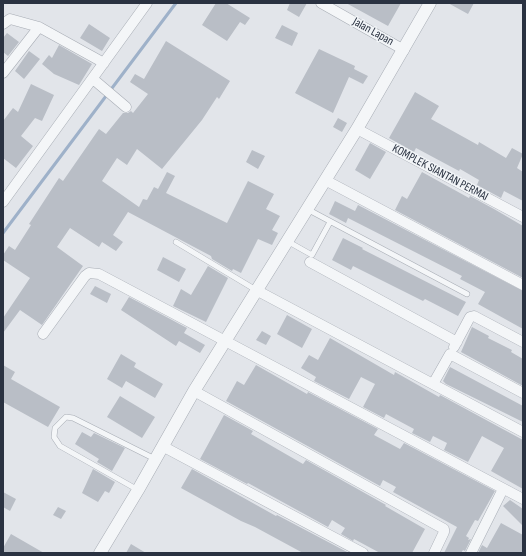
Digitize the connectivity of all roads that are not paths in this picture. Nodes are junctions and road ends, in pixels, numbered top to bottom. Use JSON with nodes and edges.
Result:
{"nodes":[{"id":1,"x":147,"y":3,"type":"edge"},
{"id":2,"x":321,"y":3,"type":"edge"},
{"id":3,"x":430,"y":3,"type":"edge"},
{"id":4,"x":3,"y":24,"type":"edge"},
{"id":5,"x":39,"y":27,"type":"junction"},
{"id":6,"x":404,"y":50,"type":"junction"},
{"id":7,"x":104,"y":63,"type":"junction"},
{"id":8,"x":3,"y":72,"type":"edge"},
{"id":9,"x":93,"y":79,"type":"junction"},
{"id":10,"x":126,"y":107,"type":"dead end"},
{"id":11,"x":357,"y":129,"type":"junction"},
{"id":12,"x":325,"y":180,"type":"junction"},
{"id":13,"x":3,"y":202,"type":"edge"},
{"id":14,"x":307,"y":209,"type":"junction"},
{"id":15,"x":523,"y":217,"type":"edge"},
{"id":16,"x":330,"y":222,"type":"junction"},
{"id":17,"x":286,"y":241,"type":"junction"},
{"id":18,"x":176,"y":242,"type":"dead end"},
{"id":19,"x":310,"y":262,"type":"dead end"},
{"id":20,"x":523,"y":285,"type":"edge"},
{"id":21,"x":256,"y":290,"type":"junction"},
{"id":22,"x":467,"y":294,"type":"dead end"},
{"id":23,"x":43,"y":334,"type":"dead end"},
{"id":24,"x":224,"y":341,"type":"junction"},
{"id":25,"x":457,"y":342,"type":"junction"},
{"id":26,"x":523,"y":342,"type":"edge"},
{"id":27,"x":450,"y":354,"type":"junction"},
{"id":28,"x":433,"y":384,"type":"junction"},
{"id":29,"x":194,"y":391,"type":"junction"},
{"id":30,"x":523,"y":393,"type":"edge"},
{"id":31,"x":523,"y":432,"type":"edge"},
{"id":32,"x":164,"y":447,"type":"junction"},
{"id":33,"x":156,"y":459,"type":"junction"},
{"id":34,"x":503,"y":489,"type":"junction"},
{"id":35,"x":138,"y":490,"type":"junction"},
{"id":36,"x":523,"y":499,"type":"edge"},
{"id":37,"x":100,"y":553,"type":"edge"},
{"id":38,"x":363,"y":553,"type":"edge"},
{"id":39,"x":434,"y":553,"type":"edge"},
{"id":40,"x":471,"y":553,"type":"edge"}],
"edges":[{"from":1,"to":7,"type":"street"},
{"from":2,"to":6,"type":"street","name":"Jalan Lapan"},
{"from":3,"to":6,"type":"street"},
{"from":4,"to":5,"type":"street"},
{"from":5,"to":7,"type":"street"},
{"from":5,"to":8,"type":"street"},
{"from":6,"to":11,"type":"street"},
{"from":7,"to":9,"type":"street"},
{"from":9,"to":10,"type":"street"},
{"from":9,"to":13,"type":"street"},
{"from":11,"to":12,"type":"street"},
{"from":11,"to":15,"type":"street","name":"KOMPLEK SIANTAN PERMAI"},
{"from":12,"to":14,"type":"street"},
{"from":12,"to":20,"type":"street"},
{"from":14,"to":16,"type":"lane"},
{"from":14,"to":17,"type":"street"},
{"from":16,"to":17,"type":"lane"},
{"from":16,"to":22,"type":"lane"},
{"from":17,"to":21,"type":"street"},
{"from":18,"to":21,"type":"lane"},
{"from":19,"to":25,"type":"street"},
{"from":21,"to":24,"type":"street"},
{"from":21,"to":28,"type":"street"},
{"from":23,"to":24,"type":"street"},
{"from":24,"to":29,"type":"street"},
{"from":24,"to":34,"type":"street"},
{"from":25,"to":26,"type":"street"},
{"from":25,"to":27,"type":"street"},
{"from":27,"to":28,"type":"street"},
{"from":27,"to":30,"type":"street"},
{"from":28,"to":31,"type":"street"},
{"from":29,"to":32,"type":"street"},
{"from":29,"to":39,"type":"street"},
{"from":32,"to":33,"type":"street"},
{"from":32,"to":38,"type":"street"},
{"from":33,"to":35,"type":"street"},
{"from":33,"to":35,"type":"lane"},
{"from":34,"to":36,"type":"street"},
{"from":34,"to":40,"type":"street"},
{"from":35,"to":37,"type":"street"}]}
